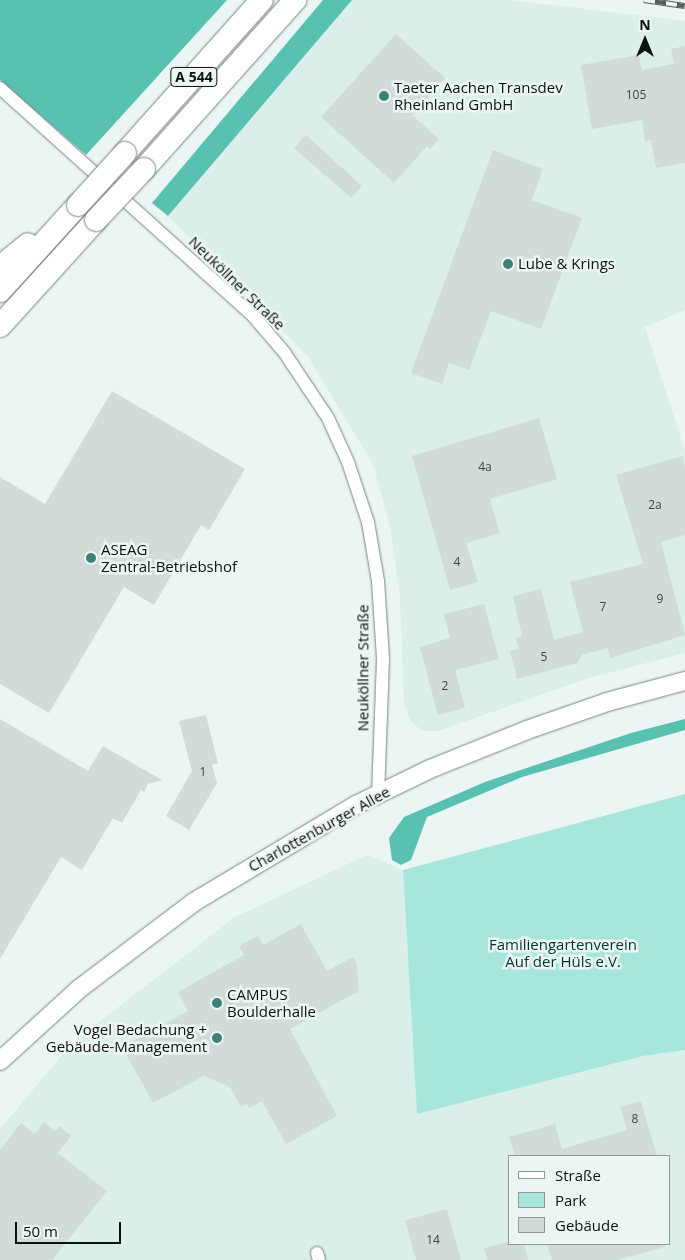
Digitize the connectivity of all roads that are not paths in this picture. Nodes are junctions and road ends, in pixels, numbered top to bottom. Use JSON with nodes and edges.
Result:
{"nodes":[{"id":1,"x":262,"y":0,"type":"edge"},
{"id":2,"x":295,"y":0,"type":"edge"},
{"id":3,"x":0,"y":88,"type":"edge"},
{"id":4,"x":78,"y":205,"type":"junction"},
{"id":5,"x":0,"y":267,"type":"edge"},
{"id":6,"x":0,"y":291,"type":"edge"},
{"id":7,"x":0,"y":326,"type":"edge"},
{"id":8,"x":685,"y":681,"type":"edge"},
{"id":9,"x":378,"y":795,"type":"junction"},
{"id":10,"x":0,"y":1061,"type":"edge"}],
"edges":[{"from":1,"to":4,"type":"highway","number":"A 544","bridge":true},
{"from":2,"to":7,"type":"highway","number":"A 544","bridge":true},
{"from":3,"to":9,"type":"street","name":"Neuköllner Straße"},
{"from":4,"to":5,"type":"highway"},
{"from":4,"to":6,"type":"highway","number":"A 544"},
{"from":8,"to":9,"type":"street","name":"Charlottenburger Allee"},
{"from":9,"to":10,"type":"street","name":"Charlottenburger Allee"}]}
